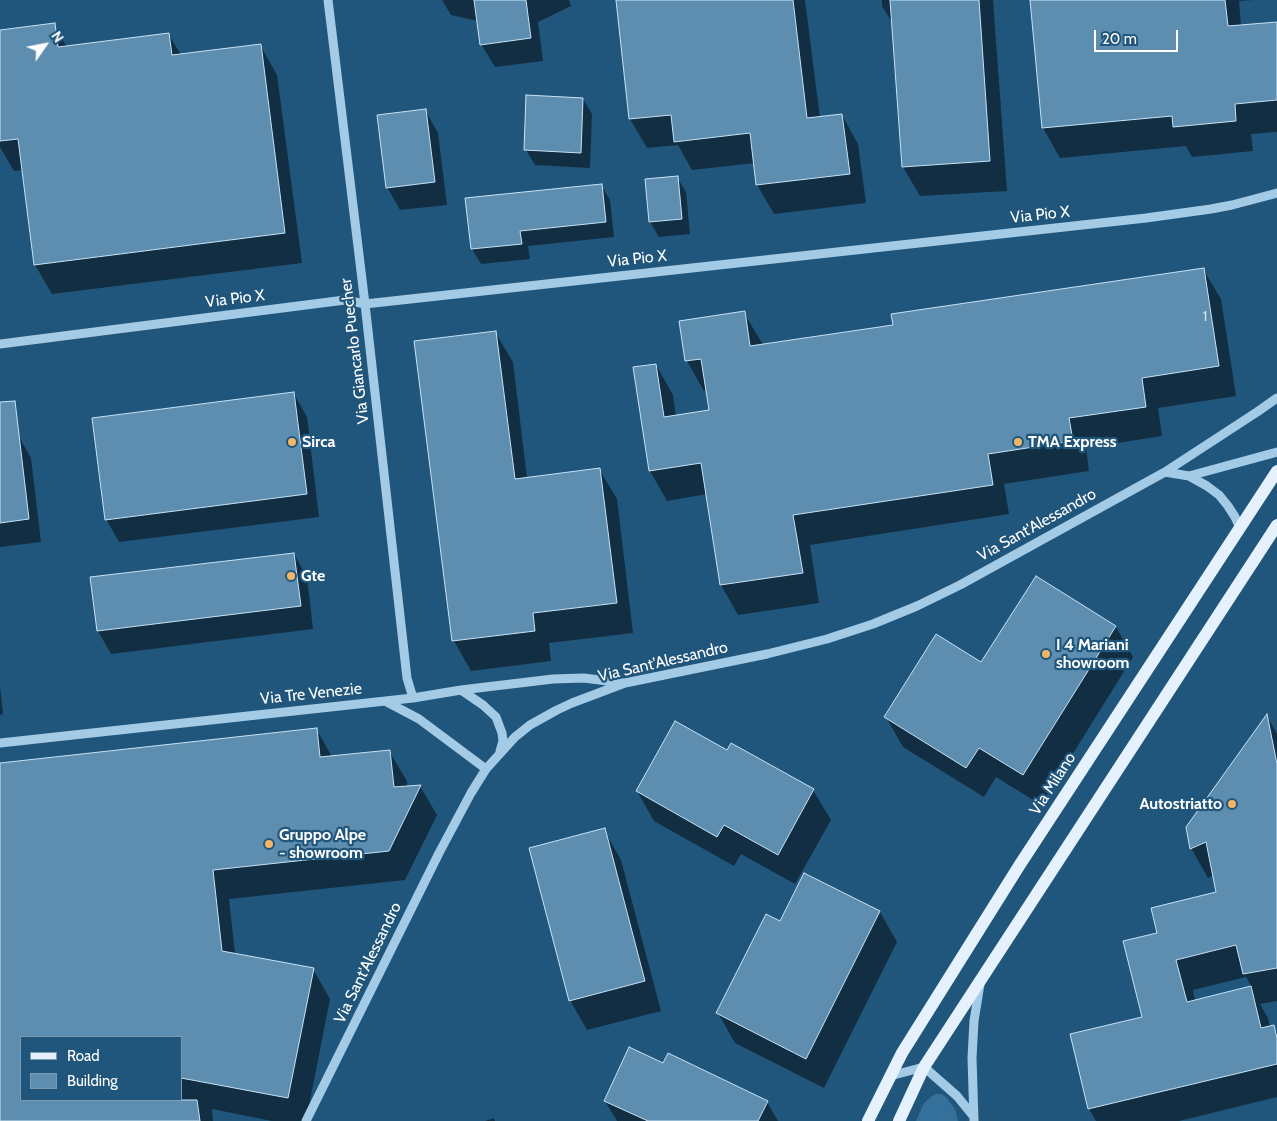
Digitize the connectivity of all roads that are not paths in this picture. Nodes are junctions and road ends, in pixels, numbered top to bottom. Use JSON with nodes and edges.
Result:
{"nodes":[{"id":1,"x":328,"y":0,"type":"edge"},
{"id":2,"x":1277,"y":193,"type":"edge"},
{"id":3,"x":365,"y":304,"type":"junction"},
{"id":4,"x":0,"y":344,"type":"edge"},
{"id":5,"x":1277,"y":398,"type":"edge"},
{"id":6,"x":1277,"y":452,"type":"edge"},
{"id":7,"x":1277,"y":471,"type":"edge"},
{"id":8,"x":1165,"y":472,"type":"junction"},
{"id":9,"x":1188,"y":476,"type":"junction"},
{"id":10,"x":1277,"y":526,"type":"edge"},
{"id":11,"x":1240,"y":528,"type":"junction"},
{"id":12,"x":625,"y":683,"type":"junction"},
{"id":13,"x":461,"y":690,"type":"junction"},
{"id":14,"x":413,"y":698,"type":"junction"},
{"id":15,"x":385,"y":701,"type":"junction"},
{"id":16,"x":0,"y":743,"type":"edge"},
{"id":17,"x":499,"y":753,"type":"junction"},
{"id":18,"x":486,"y":769,"type":"junction"},
{"id":19,"x":981,"y":980,"type":"junction"},
{"id":20,"x":924,"y":1067,"type":"junction"},
{"id":21,"x":890,"y":1076,"type":"junction"},
{"id":22,"x":871,"y":1118,"type":"edge"},
{"id":23,"x":974,"y":1119,"type":"edge"},
{"id":24,"x":306,"y":1121,"type":"edge"},
{"id":25,"x":899,"y":1121,"type":"edge"}],
"edges":[{"from":1,"to":3,"type":"street","name":"Via Giancarlo Puecher"},
{"from":2,"to":3,"type":"street","name":"Via Pio X"},
{"from":3,"to":4,"type":"street","name":"Via Pio X"},
{"from":3,"to":14,"type":"street","name":"Via Giancarlo Puecher"},
{"from":5,"to":8,"type":"street","name":"Via Sant'Alessandro"},
{"from":6,"to":9,"type":"street"},
{"from":7,"to":11,"type":"main road","name":"Via Milano"},
{"from":8,"to":9,"type":"street"},
{"from":8,"to":12,"type":"street","name":"Via Sant'Alessandro"},
{"from":9,"to":11,"type":"street"},
{"from":10,"to":19,"type":"main road"},
{"from":11,"to":21,"type":"main road","name":"Via Milano"},
{"from":12,"to":13,"type":"street","name":"Via Tre Venezie"},
{"from":12,"to":17,"type":"street","name":"Via Sant'Alessandro"},
{"from":13,"to":14,"type":"street","name":"Via Tre Venezie"},
{"from":13,"to":17,"type":"street"},
{"from":14,"to":15,"type":"street","name":"Via Tre Venezie"},
{"from":15,"to":16,"type":"street","name":"Via Tre Venezie"},
{"from":15,"to":18,"type":"street"},
{"from":17,"to":18,"type":"street","name":"Via Sant'Alessandro"},
{"from":18,"to":24,"type":"street","name":"Via Sant'Alessandro"},
{"from":19,"to":20,"type":"main road"},
{"from":19,"to":23,"type":"street"},
{"from":20,"to":21,"type":"street"},
{"from":20,"to":23,"type":"street"},
{"from":20,"to":25,"type":"main road"},
{"from":21,"to":22,"type":"main road","name":"Via Milano"}]}
